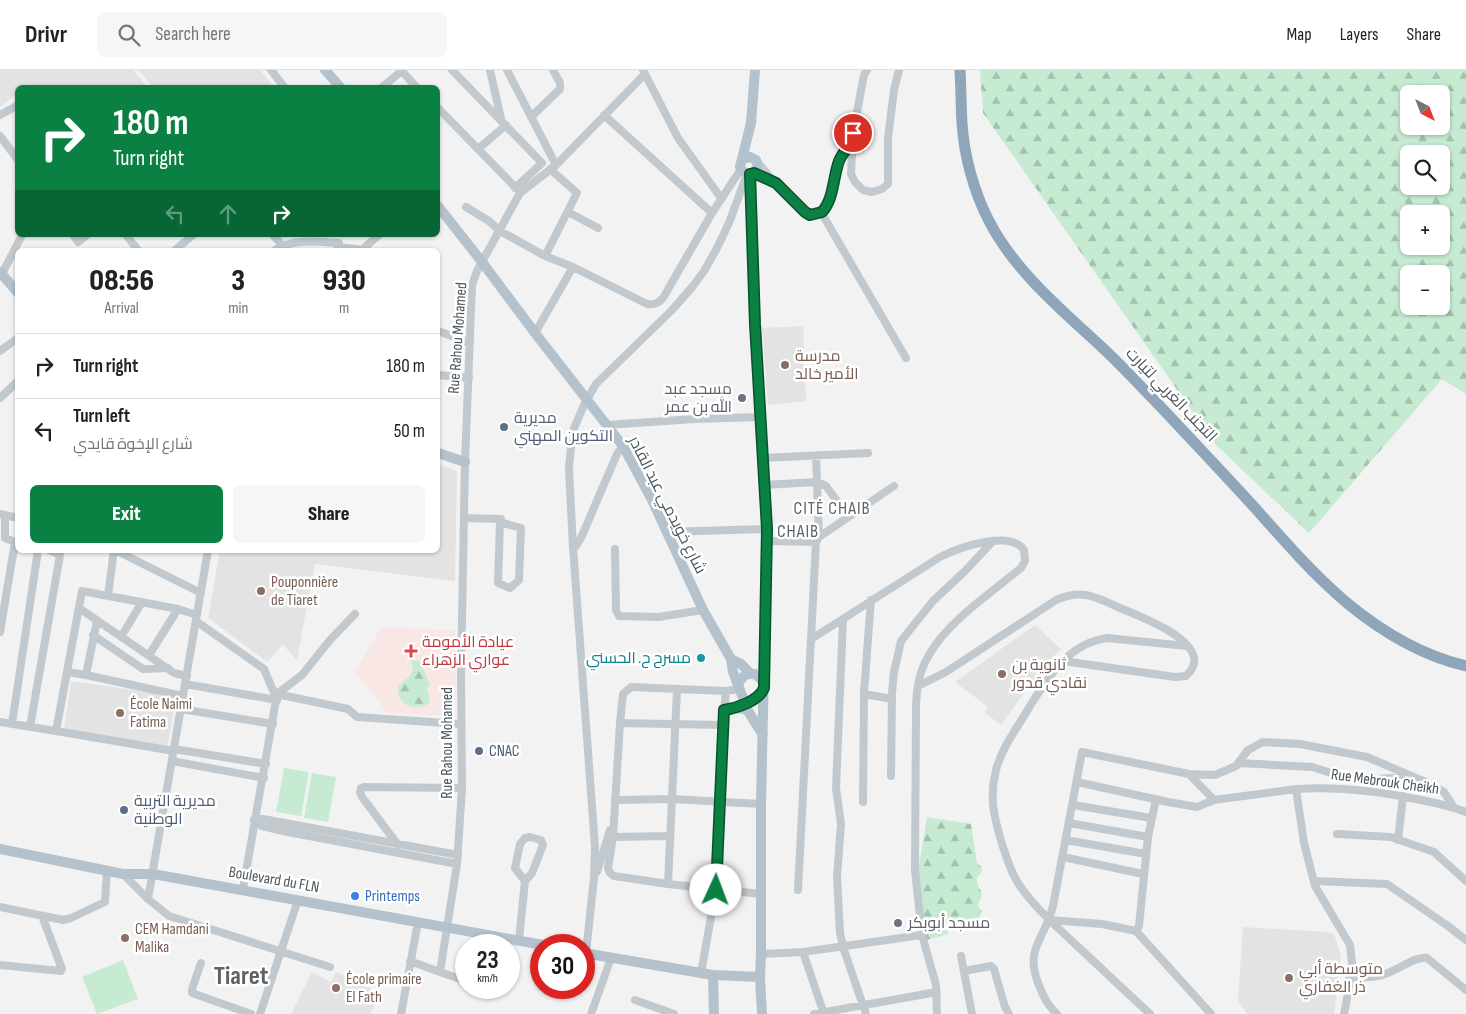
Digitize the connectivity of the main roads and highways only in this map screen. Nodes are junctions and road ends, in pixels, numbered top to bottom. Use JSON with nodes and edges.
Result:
{"nodes":[{"id":1,"x":325,"y":70,"type":"edge"},
{"id":2,"x":755,"y":70,"type":"edge"},
{"id":3,"x":960,"y":70,"type":"edge"},
{"id":4,"x":338,"y":85,"type":"edge"},
{"id":5,"x":751,"y":123,"type":"junction"},
{"id":6,"x":757,"y":161,"type":"junction"},
{"id":7,"x":747,"y":170,"type":"junction"},
{"id":8,"x":440,"y":209,"type":"edge"},
{"id":9,"x":1,"y":273,"type":"edge"},
{"id":10,"x":15,"y":289,"type":"edge"},
{"id":11,"x":440,"y":455,"type":"edge"},
{"id":12,"x":465,"y":462,"type":"road end"},
{"id":13,"x":731,"y":659,"type":"junction"},
{"id":14,"x":1466,"y":666,"type":"edge"},
{"id":15,"x":758,"y":680,"type":"junction"},
{"id":16,"x":739,"y":689,"type":"junction"},
{"id":17,"x":749,"y":704,"type":"junction"},
{"id":18,"x":764,"y":736,"type":"junction"},
{"id":19,"x":0,"y":849,"type":"edge"},
{"id":20,"x":530,"y":942,"type":"edge"},
{"id":21,"x":595,"y":955,"type":"edge"},
{"id":22,"x":713,"y":975,"type":"junction"},
{"id":23,"x":760,"y":977,"type":"junction"},
{"id":24,"x":763,"y":1011,"type":"edge"},
{"id":25,"x":714,"y":1014,"type":"edge"}],
"edges":[{"from":1,"to":4,"type":"main road"},
{"from":2,"to":5,"type":"main road"},
{"from":3,"to":14,"type":"highway","name":"التجنب الغربي لتيارت"},
{"from":5,"to":6,"type":"main road"},
{"from":5,"to":7,"type":"main road"},
{"from":6,"to":7,"type":"main road"},
{"from":6,"to":7,"type":"main road"},
{"from":7,"to":15,"type":"main road"},
{"from":8,"to":13,"type":"main road","name":"شارع خويدمي عبد القادر"},
{"from":9,"to":10,"type":"main road"},
{"from":11,"to":12,"type":"main road"},
{"from":13,"to":15,"type":"main road","name":"شارع خويدمي عبد القادر"},
{"from":13,"to":16,"type":"main road","name":"شارع خويدمي عبد القادر"},
{"from":15,"to":16,"type":"main road"},
{"from":15,"to":17,"type":"main road"},
{"from":15,"to":18,"type":"main road"},
{"from":16,"to":17,"type":"main road","name":"شارع خويدمي عبد القادر"},
{"from":17,"to":18,"type":"main road","name":"شارع خويدمي عبد القادر"},
{"from":18,"to":23,"type":"main road"},
{"from":19,"to":20,"type":"main road","name":"Boulevard du FLN"},
{"from":21,"to":22,"type":"main road"},
{"from":22,"to":23,"type":"main road"},
{"from":22,"to":25,"type":"main road"},
{"from":23,"to":24,"type":"main road"}]}
